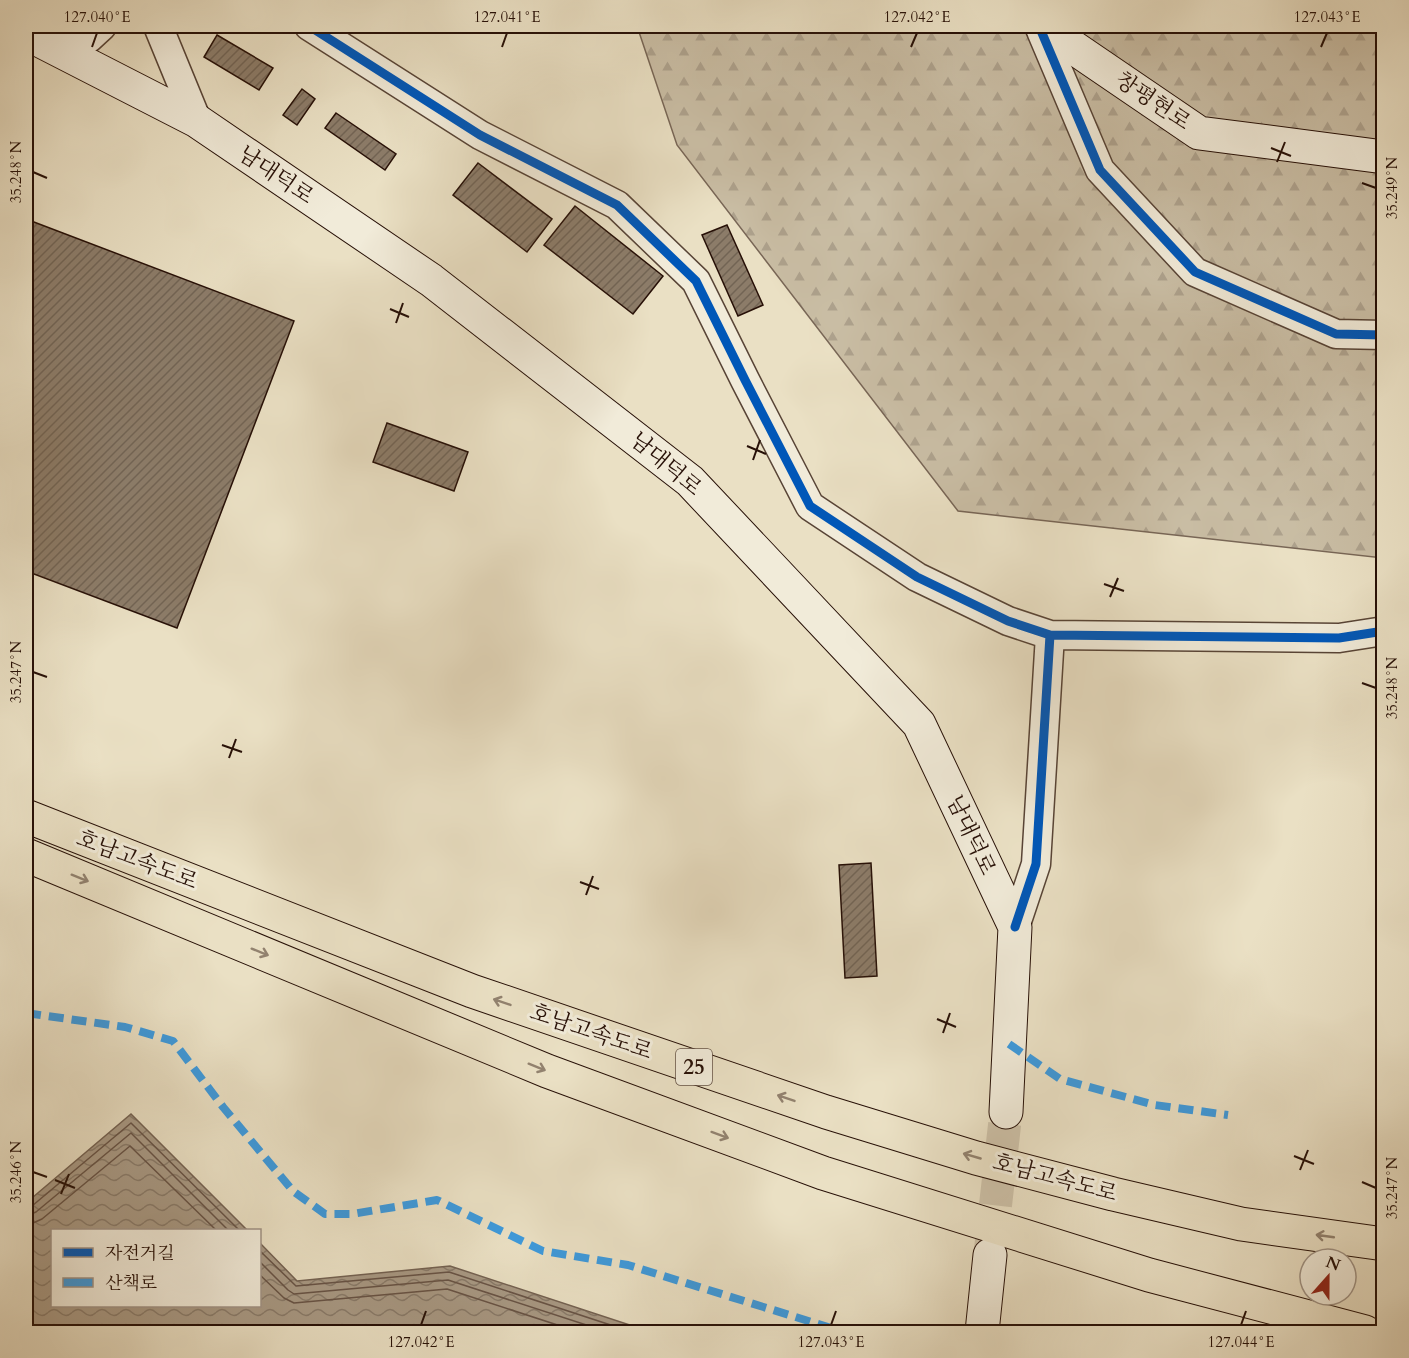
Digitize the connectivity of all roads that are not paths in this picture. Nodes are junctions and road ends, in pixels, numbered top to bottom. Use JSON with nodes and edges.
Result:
{"nodes":[{"id":1,"x":102,"y":26,"type":"edge"},
{"id":2,"x":158,"y":26,"type":"edge"},
{"id":3,"x":309,"y":26,"type":"edge"},
{"id":4,"x":1041,"y":26,"type":"edge"},
{"id":5,"x":32,"y":38,"type":"edge"},
{"id":6,"x":197,"y":121,"type":"junction"},
{"id":7,"x":1383,"y":157,"type":"edge"},
{"id":8,"x":1383,"y":335,"type":"edge"},
{"id":9,"x":1383,"y":631,"type":"edge"},
{"id":10,"x":1050,"y":635,"type":"junction"},
{"id":11,"x":26,"y":816,"type":"edge"},
{"id":12,"x":26,"y":855,"type":"edge"},
{"id":13,"x":1015,"y":927,"type":"junction"},
{"id":14,"x":1006,"y":1112,"type":"tunnel mouth"},
{"id":15,"x":1383,"y":1244,"type":"edge"},
{"id":16,"x":990,"y":1255,"type":"tunnel mouth"},
{"id":17,"x":982,"y":1332,"type":"edge"},
{"id":18,"x":1365,"y":1332,"type":"edge"}],
"edges":[{"from":1,"to":5,"type":"street"},
{"from":2,"to":6,"type":"street"},
{"from":3,"to":10,"type":"street"},
{"from":4,"to":7,"type":"main road","name":"창평현로"},
{"from":4,"to":8,"type":"street"},
{"from":5,"to":6,"type":"main road","name":"남대덕로"},
{"from":6,"to":13,"type":"main road","name":"남대덕로"},
{"from":9,"to":10,"type":"street"},
{"from":10,"to":13,"type":"street"},
{"from":15,"to":11,"type":"highway","name":"호남고속도로","number":"25","one_way":true},
{"from":12,"to":18,"type":"highway","name":"호남고속도로","number":"25","one_way":true},
{"from":13,"to":14,"type":"main road","name":"남대덕로"},
{"from":16,"to":17,"type":"main road"}]}
